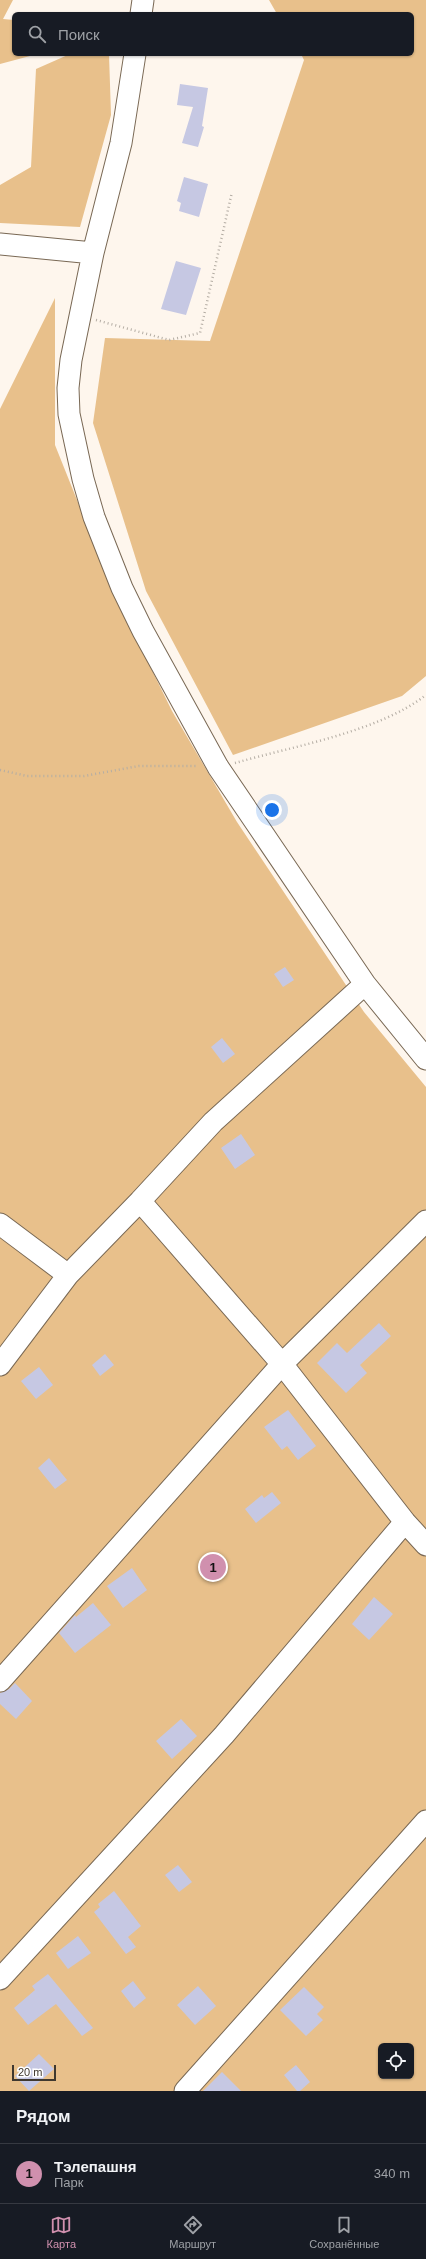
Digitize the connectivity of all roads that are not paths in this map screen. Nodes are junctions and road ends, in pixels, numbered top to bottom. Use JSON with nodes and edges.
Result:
{"nodes":[{"id":1,"x":143,"y":0,"type":"edge"},
{"id":2,"x":141,"y":12,"type":"edge"},
{"id":3,"x":135,"y":56,"type":"edge"},
{"id":4,"x":0,"y":244,"type":"edge"},
{"id":5,"x":93,"y":252,"type":"junction"},
{"id":6,"x":365,"y":984,"type":"junction"},
{"id":7,"x":426,"y":1059,"type":"edge"},
{"id":8,"x":140,"y":1201,"type":"junction"},
{"id":9,"x":426,"y":1221,"type":"edge"},
{"id":10,"x":0,"y":1224,"type":"edge"},
{"id":11,"x":68,"y":1275,"type":"junction"},
{"id":12,"x":282,"y":1364,"type":"junction"},
{"id":13,"x":0,"y":1365,"type":"edge"},
{"id":14,"x":406,"y":1522,"type":"junction"},
{"id":15,"x":426,"y":1545,"type":"edge"},
{"id":16,"x":0,"y":1681,"type":"edge"},
{"id":17,"x":426,"y":1821,"type":"edge"},
{"id":18,"x":0,"y":1979,"type":"edge"},
{"id":19,"x":185,"y":2091,"type":"edge"}],
"edges":[{"from":1,"to":2,"type":"street"},
{"from":3,"to":5,"type":"street"},
{"from":4,"to":5,"type":"street"},
{"from":5,"to":6,"type":"street"},
{"from":6,"to":7,"type":"street"},
{"from":6,"to":8,"type":"street"},
{"from":8,"to":11,"type":"street"},
{"from":8,"to":12,"type":"street"},
{"from":9,"to":12,"type":"street"},
{"from":10,"to":11,"type":"street"},
{"from":11,"to":13,"type":"street"},
{"from":12,"to":14,"type":"street"},
{"from":12,"to":16,"type":"street"},
{"from":14,"to":15,"type":"street"},
{"from":14,"to":18,"type":"street"},
{"from":17,"to":19,"type":"street"}]}
